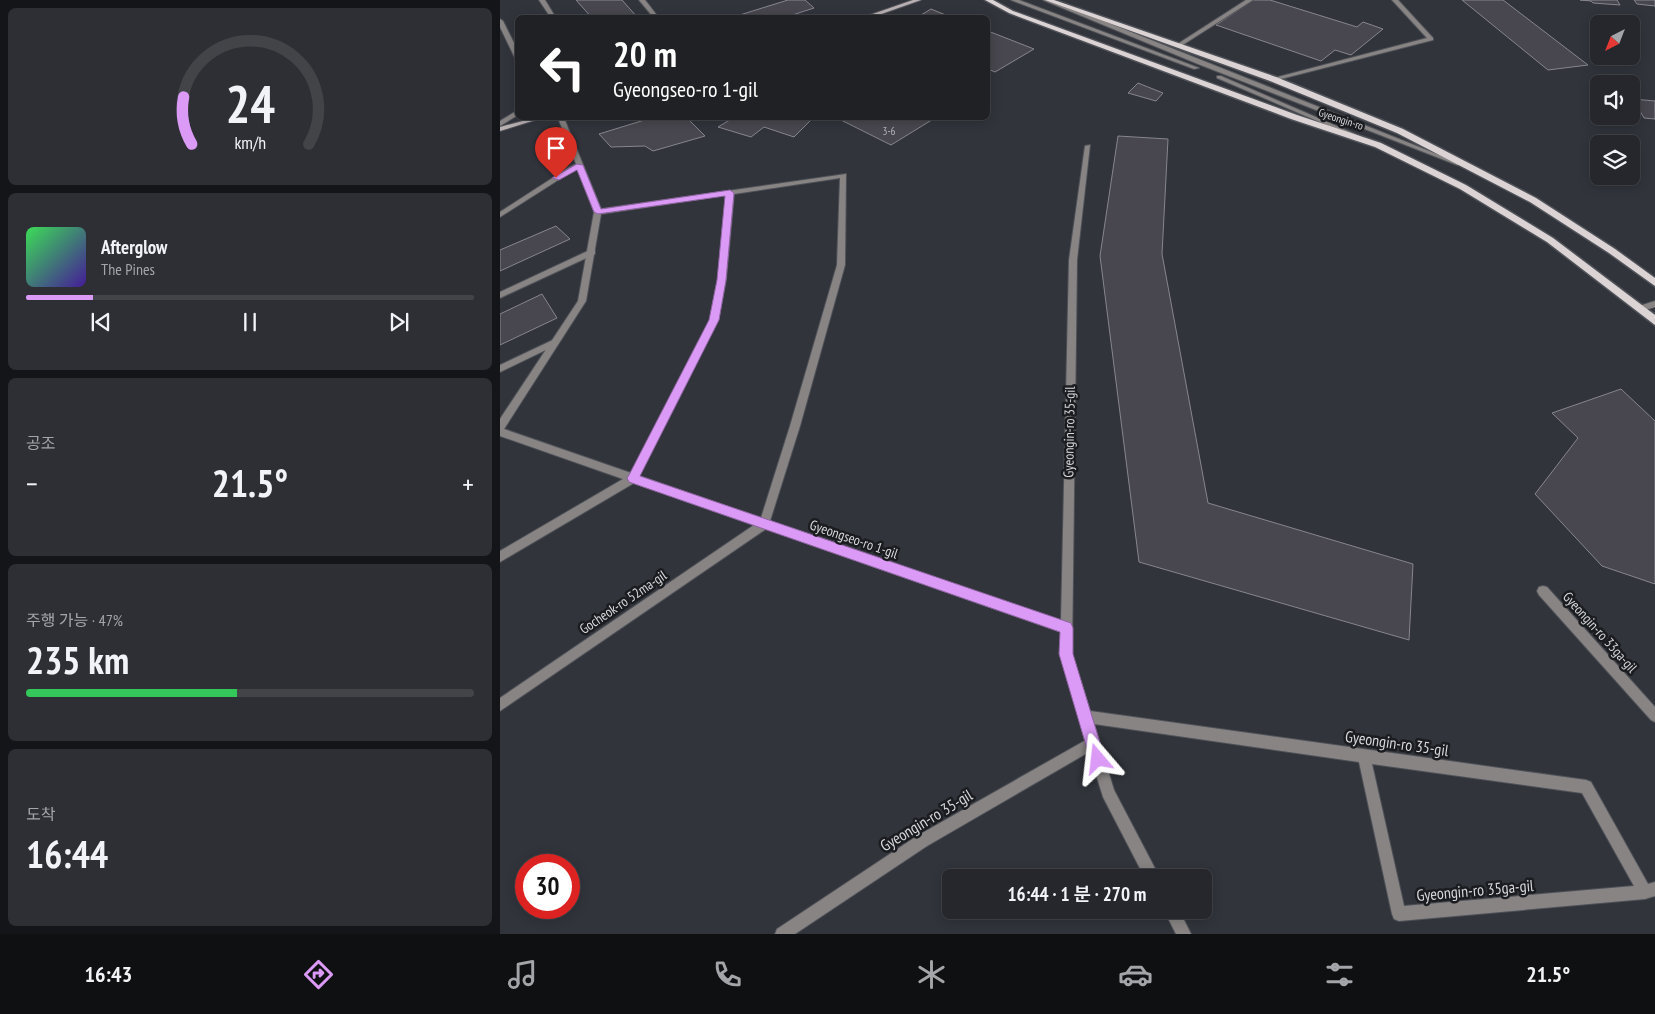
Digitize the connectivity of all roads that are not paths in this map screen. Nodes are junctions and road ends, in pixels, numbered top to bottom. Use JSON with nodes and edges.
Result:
{"nodes":[{"id":1,"x":542,"y":0,"type":"edge"},
{"id":2,"x":642,"y":0,"type":"edge"},
{"id":3,"x":918,"y":0,"type":"edge"},
{"id":4,"x":988,"y":0,"type":"edge"},
{"id":5,"x":1014,"y":0,"type":"edge"},
{"id":6,"x":1047,"y":0,"type":"edge"},
{"id":7,"x":1250,"y":0,"type":"edge"},
{"id":8,"x":1396,"y":0,"type":"edge"},
{"id":9,"x":552,"y":15,"type":"edge"},
{"id":10,"x":654,"y":15,"type":"edge"},
{"id":11,"x":872,"y":15,"type":"edge"},
{"id":12,"x":500,"y":21,"type":"edge"},
{"id":13,"x":1179,"y":45,"type":"junction"},
{"id":14,"x":515,"y":52,"type":"edge"},
{"id":15,"x":1273,"y":79,"type":"junction"},
{"id":16,"x":515,"y":114,"type":"edge"},
{"id":17,"x":532,"y":120,"type":"edge"},
{"id":18,"x":561,"y":120,"type":"edge"},
{"id":19,"x":500,"y":124,"type":"edge"},
{"id":20,"x":500,"y":129,"type":"edge"},
{"id":21,"x":1378,"y":145,"type":"junction"},
{"id":22,"x":1088,"y":146,"type":"dead end"},
{"id":23,"x":1460,"y":164,"type":"junction"},
{"id":24,"x":579,"y":165,"type":"junction"},
{"id":25,"x":730,"y":193,"type":"junction"},
{"id":26,"x":598,"y":212,"type":"junction"},
{"id":27,"x":500,"y":215,"type":"edge"},
{"id":28,"x":592,"y":252,"type":"junction"},
{"id":29,"x":1655,"y":283,"type":"edge"},
{"id":30,"x":500,"y":295,"type":"edge"},
{"id":31,"x":1655,"y":304,"type":"edge"},
{"id":32,"x":1639,"y":309,"type":"junction"},
{"id":33,"x":1655,"y":322,"type":"edge"},
{"id":34,"x":555,"y":342,"type":"junction"},
{"id":35,"x":500,"y":369,"type":"edge"},
{"id":36,"x":500,"y":427,"type":"edge"},
{"id":37,"x":500,"y":432,"type":"edge"},
{"id":38,"x":633,"y":478,"type":"junction"},
{"id":39,"x":764,"y":524,"type":"junction"},
{"id":40,"x":500,"y":557,"type":"edge"},
{"id":41,"x":1543,"y":591,"type":"dead end"},
{"id":42,"x":1066,"y":628,"type":"junction"},
{"id":43,"x":500,"y":705,"type":"edge"},
{"id":44,"x":1655,"y":716,"type":"edge"},
{"id":45,"x":1085,"y":717,"type":"junction"},
{"id":46,"x":1093,"y":743,"type":"junction"},
{"id":47,"x":1364,"y":756,"type":"junction"},
{"id":48,"x":1148,"y":869,"type":"edge"},
{"id":49,"x":1650,"y":890,"type":"edge"},
{"id":50,"x":1176,"y":919,"type":"edge"},
{"id":51,"x":782,"y":934,"type":"edge"},
{"id":52,"x":1184,"y":934,"type":"edge"}],
"edges":[{"from":1,"to":9,"type":"street"},
{"from":2,"to":10,"type":"street"},
{"from":3,"to":11,"type":"main road"},
{"from":4,"to":21,"type":"main road","name":"Gyeongin-ro"},
{"from":5,"to":21,"type":"street"},
{"from":6,"to":13,"type":"main road","name":"Gyeongin-ro"},
{"from":6,"to":23,"type":"street"},
{"from":7,"to":13,"type":"street"},
{"from":8,"to":15,"type":"street"},
{"from":12,"to":14,"type":"street"},
{"from":13,"to":15,"type":"main road","name":"Gyeongin-ro"},
{"from":15,"to":23,"type":"main road","name":"Gyeongin-ro"},
{"from":16,"to":19,"type":"street"},
{"from":17,"to":20,"type":"main road"},
{"from":18,"to":24,"type":"street"},
{"from":21,"to":32,"type":"main road","name":"Gyeongin-ro"},
{"from":22,"to":42,"type":"street","name":"Gyeongin-ro 35-gil"},
{"from":23,"to":29,"type":"main road","name":"Gyeongin-ro"},
{"from":24,"to":26,"type":"street"},
{"from":24,"to":27,"type":"street"},
{"from":25,"to":26,"type":"street"},
{"from":25,"to":38,"type":"street"},
{"from":25,"to":39,"type":"street"},
{"from":26,"to":28,"type":"street"},
{"from":28,"to":30,"type":"street"},
{"from":28,"to":34,"type":"street"},
{"from":31,"to":32,"type":"street"},
{"from":32,"to":33,"type":"main road","name":"Gyeongin-ro"},
{"from":34,"to":35,"type":"street"},
{"from":34,"to":36,"type":"street"},
{"from":37,"to":38,"type":"street","name":"Gyeongseo-ro 1-gil"},
{"from":38,"to":39,"type":"street","name":"Gyeongseo-ro 1-gil"},
{"from":38,"to":40,"type":"street"},
{"from":39,"to":42,"type":"street","name":"Gyeongseo-ro 1-gil"},
{"from":39,"to":43,"type":"street","name":"Gocheok-ro 52ma-gil"},
{"from":41,"to":44,"type":"street","name":"Gyeongin-ro 33ga-gil"},
{"from":42,"to":45,"type":"street","name":"Gyeongin-ro 35-gil"},
{"from":45,"to":46,"type":"street","name":"Gyeongin-ro 35-gil"},
{"from":45,"to":47,"type":"street","name":"Gyeongin-ro 35-gil"},
{"from":46,"to":48,"type":"street","name":"Gyeongin-ro 35-gil"},
{"from":46,"to":51,"type":"street","name":"Gyeongin-ro 35-gil"},
{"from":47,"to":49,"type":"street","name":"Gyeongin-ro 35-gil"},
{"from":47,"to":49,"type":"street","name":"Gyeongin-ro 35ga-gil"},
{"from":50,"to":52,"type":"street"}]}
